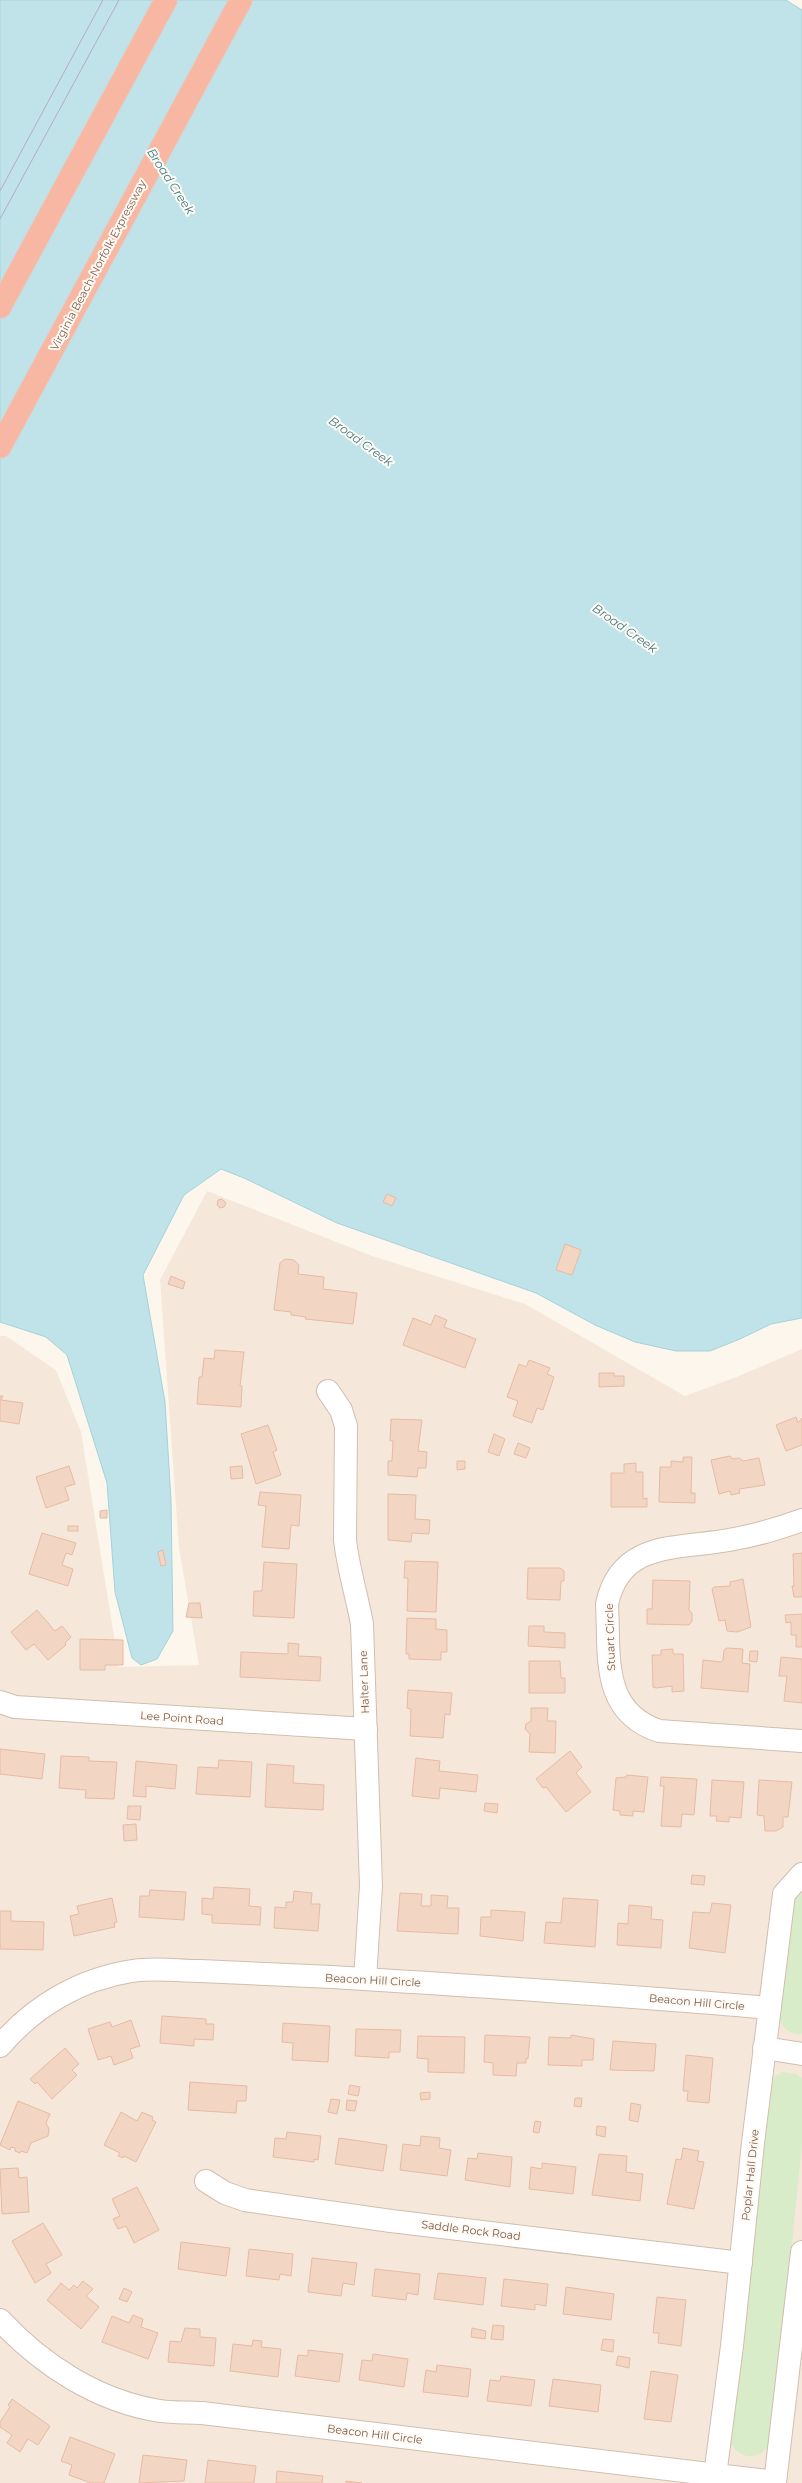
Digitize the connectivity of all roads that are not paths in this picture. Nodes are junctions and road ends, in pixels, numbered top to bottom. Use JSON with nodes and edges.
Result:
{"nodes":[{"id":1,"x":166,"y":0,"type":"edge"},
{"id":2,"x":241,"y":0,"type":"edge"},
{"id":3,"x":0,"y":307,"type":"edge"},
{"id":4,"x":0,"y":447,"type":"edge"},
{"id":5,"x":328,"y":1391,"type":"dead end"},
{"id":6,"x":802,"y":1520,"type":"edge"},
{"id":7,"x":0,"y":1702,"type":"edge"},
{"id":8,"x":366,"y":1729,"type":"junction"},
{"id":9,"x":802,"y":1741,"type":"edge"},
{"id":10,"x":802,"y":1874,"type":"edge"},
{"id":11,"x":365,"y":1979,"type":"junction"},
{"id":12,"x":769,"y":2008,"type":"junction"},
{"id":13,"x":7,"y":2023,"type":"edge"},
{"id":14,"x":0,"y":2046,"type":"edge"},
{"id":15,"x":764,"y":2048,"type":"junction"},
{"id":16,"x":802,"y":2054,"type":"edge"},
{"id":17,"x":206,"y":2181,"type":"dead end"},
{"id":18,"x":802,"y":2252,"type":"edge"},
{"id":19,"x":741,"y":2263,"type":"junction"},
{"id":20,"x":0,"y":2320,"type":"edge"},
{"id":21,"x":715,"y":2479,"type":"edge"},
{"id":22,"x":775,"y":2482,"type":"edge"}],
"edges":[{"from":1,"to":3,"type":"highway"},
{"from":2,"to":4,"type":"highway","name":"Virginia Beach-Norfolk Expressway"},
{"from":5,"to":8,"type":"street","name":"Halter Lane"},
{"from":6,"to":9,"type":"street","name":"Stuart Circle"},
{"from":7,"to":8,"type":"street","name":"Lee Point Road"},
{"from":8,"to":11,"type":"street","name":"Halter Lane"},
{"from":10,"to":12,"type":"street","name":"Poplar Hall Drive"},
{"from":11,"to":12,"type":"street","name":"Beacon Hill Circle"},
{"from":11,"to":13,"type":"street","name":"Beacon Hill Circle"},
{"from":12,"to":15,"type":"street","name":"Poplar Hall Drive"},
{"from":13,"to":14,"type":"street","name":"Beacon Hill Circle"},
{"from":15,"to":16,"type":"street"},
{"from":15,"to":19,"type":"street","name":"Poplar Hall Drive"},
{"from":17,"to":19,"type":"street","name":"Saddle Rock Road"},
{"from":18,"to":22,"type":"street"},
{"from":19,"to":21,"type":"street","name":"Poplar Hall Drive"},
{"from":20,"to":21,"type":"street","name":"Beacon Hill Circle"},
{"from":21,"to":22,"type":"street","name":"Beacon Hill Circle"}]}
